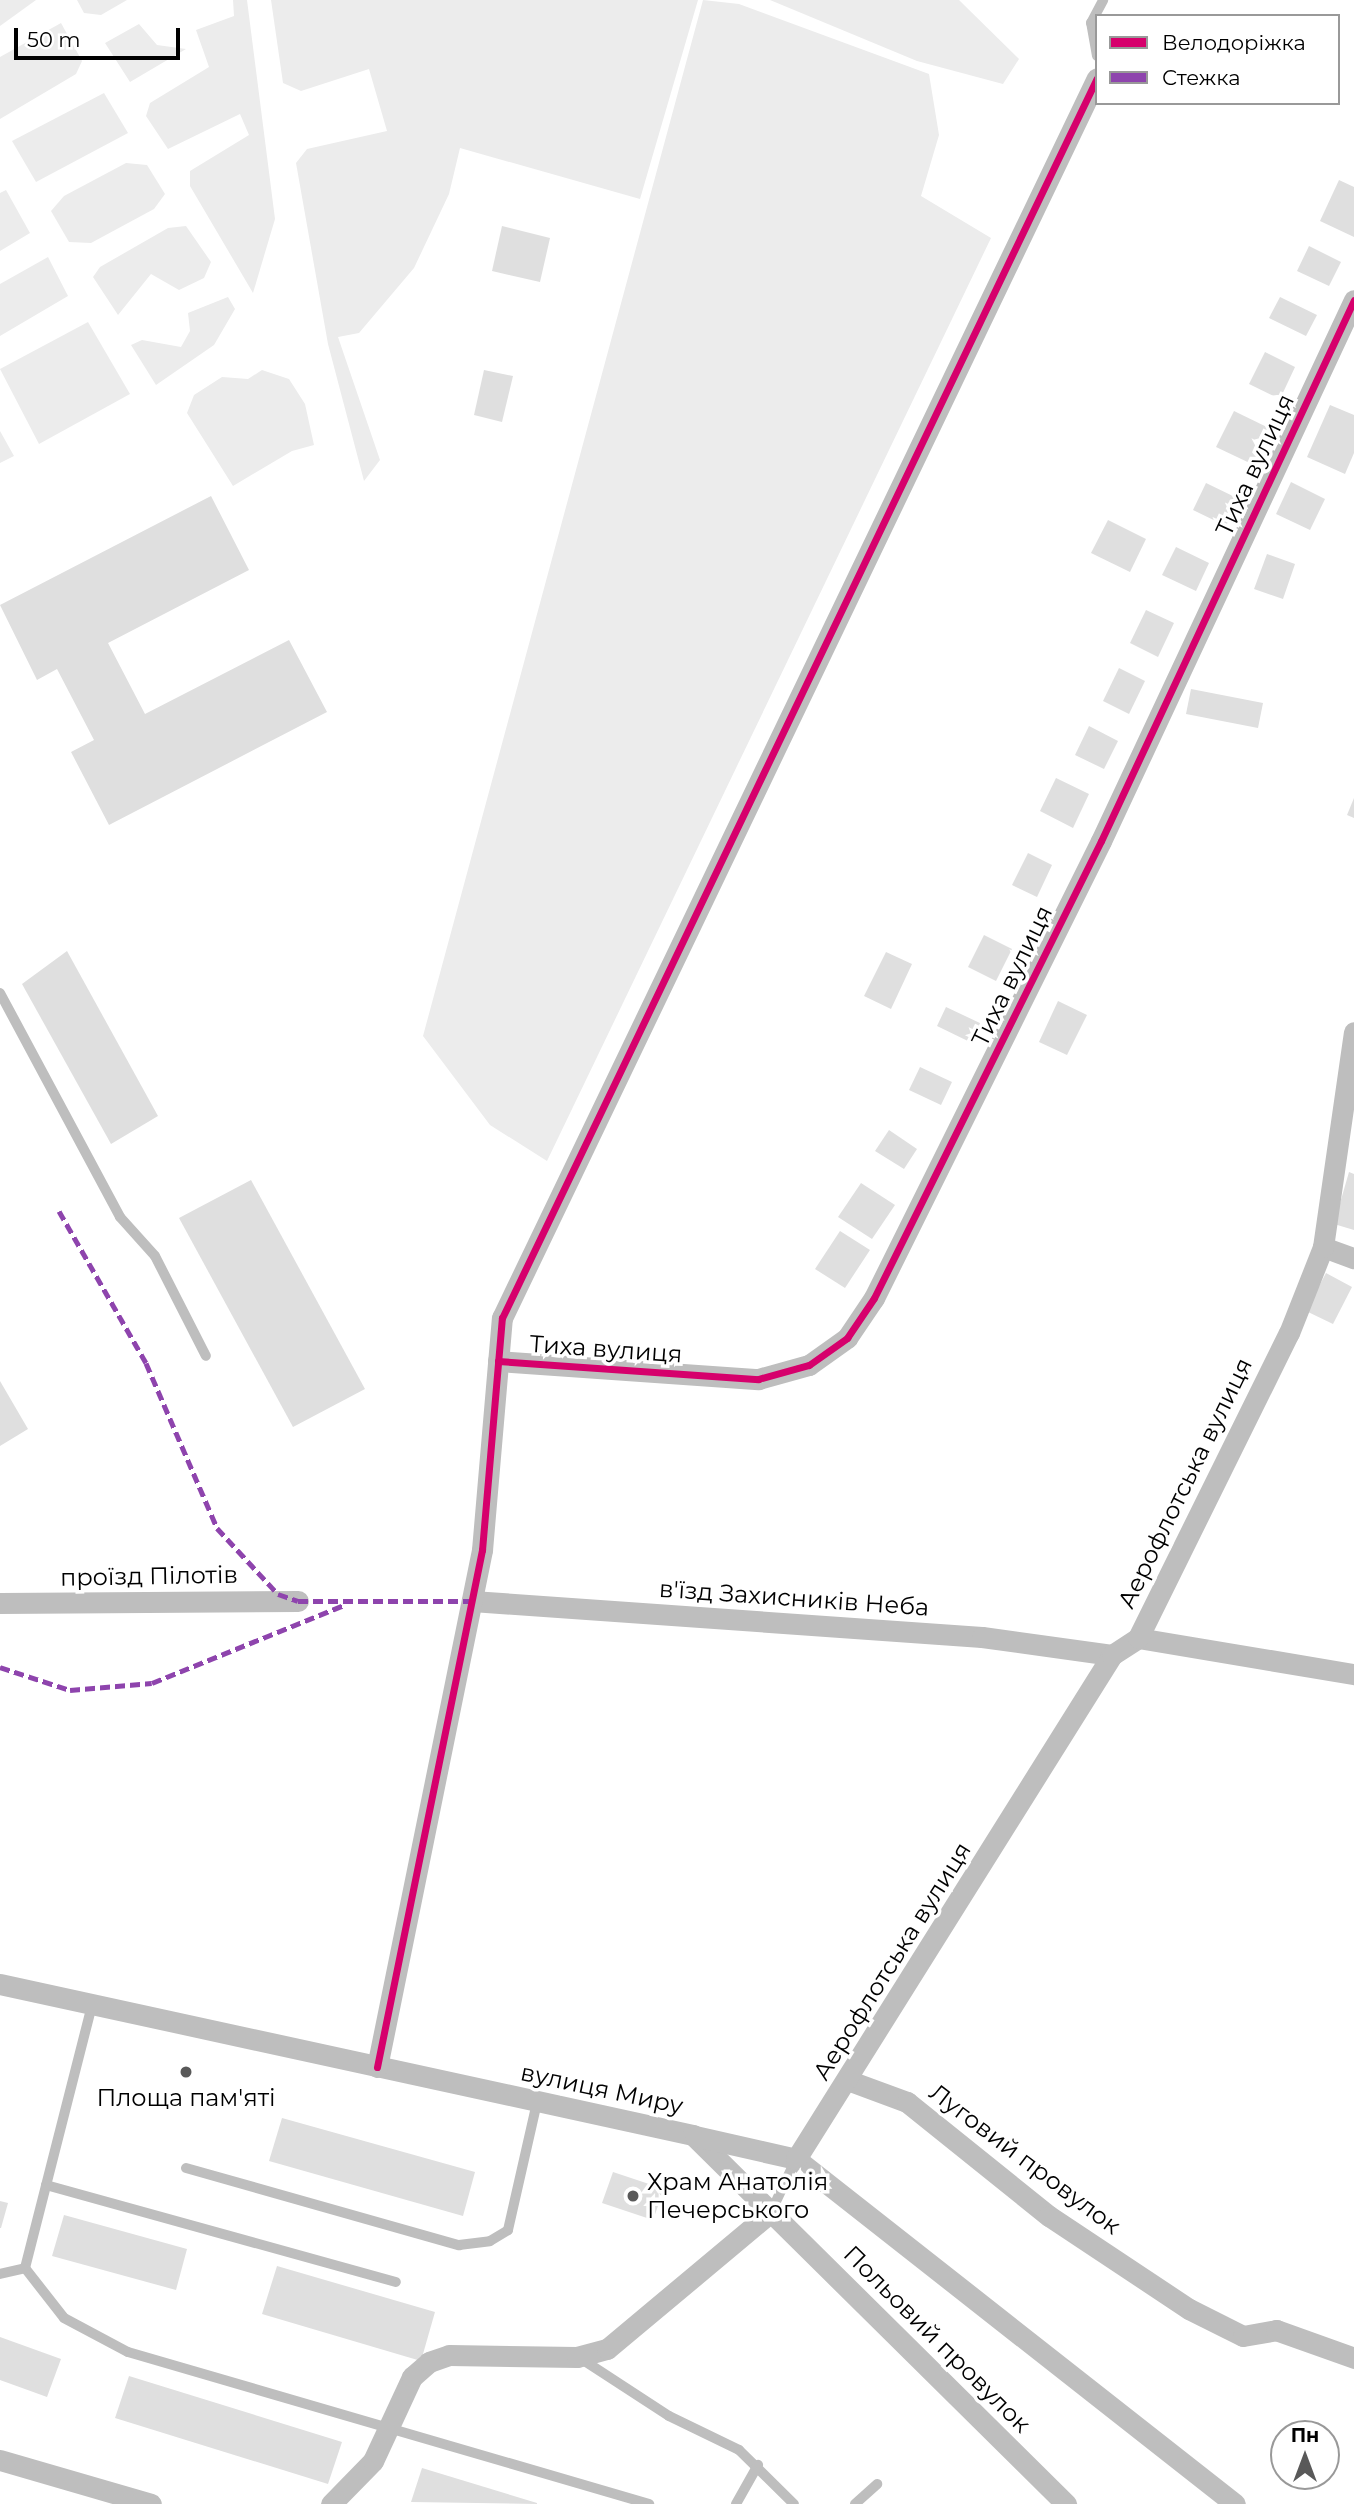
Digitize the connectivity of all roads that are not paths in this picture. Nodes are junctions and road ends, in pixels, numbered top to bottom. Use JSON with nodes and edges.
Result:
{"nodes":[{"id":1,"x":1095,"y":15,"type":"edge"},
{"id":2,"x":1095,"y":45,"type":"edge"},
{"id":3,"x":1095,"y":82,"type":"edge"},
{"id":4,"x":1354,"y":300,"type":"edge"},
{"id":5,"x":0,"y":993,"type":"edge"},
{"id":6,"x":1354,"y":1032,"type":"edge"},
{"id":7,"x":1323,"y":1247,"type":"junction"},
{"id":8,"x":1354,"y":1258,"type":"edge"},
{"id":9,"x":206,"y":1356,"type":"dead end"},
{"id":10,"x":498,"y":1362,"type":"junction"},
{"id":11,"x":298,"y":1601,"type":"dead end"},
{"id":12,"x":472,"y":1601,"type":"junction"},
{"id":13,"x":0,"y":1603,"type":"edge"},
{"id":14,"x":1138,"y":1638,"type":"junction"},
{"id":15,"x":1112,"y":1655,"type":"junction"},
{"id":16,"x":1354,"y":1674,"type":"edge"},
{"id":17,"x":0,"y":1984,"type":"edge"},
{"id":18,"x":92,"y":2005,"type":"junction"},
{"id":19,"x":377,"y":2067,"type":"junction"},
{"id":20,"x":850,"y":2081,"type":"junction"},
{"id":21,"x":537,"y":2102,"type":"junction"},
{"id":22,"x":693,"y":2136,"type":"junction"},
{"id":23,"x":796,"y":2159,"type":"junction"},
{"id":24,"x":186,"y":2168,"type":"dead end"},
{"id":25,"x":46,"y":2185,"type":"junction"},
{"id":26,"x":771,"y":2212,"type":"junction"},
{"id":27,"x":25,"y":2268,"type":"junction"},
{"id":28,"x":0,"y":2274,"type":"edge"},
{"id":29,"x":396,"y":2282,"type":"dead end"},
{"id":30,"x":577,"y":2357,"type":"junction"},
{"id":31,"x":1354,"y":2358,"type":"edge"},
{"id":32,"x":390,"y":2427,"type":"junction"},
{"id":33,"x":0,"y":2460,"type":"edge"},
{"id":34,"x":758,"y":2465,"type":"junction"},
{"id":35,"x":877,"y":2484,"type":"dead end"},
{"id":36,"x":151,"y":2504,"type":"edge"},
{"id":37,"x":331,"y":2504,"type":"edge"},
{"id":38,"x":649,"y":2504,"type":"edge"},
{"id":39,"x":736,"y":2504,"type":"edge"},
{"id":40,"x":794,"y":2504,"type":"edge"},
{"id":41,"x":855,"y":2504,"type":"edge"},
{"id":42,"x":1066,"y":2504,"type":"edge"},
{"id":43,"x":1235,"y":2504,"type":"edge"}],
"edges":[{"from":1,"to":2,"type":"lane"},
{"from":3,"to":10,"type":"street"},
{"from":4,"to":10,"type":"street","name":"Тиха вулиця"},
{"from":5,"to":9,"type":"lane"},
{"from":6,"to":7,"type":"street","name":"Аерофлотська вулиця"},
{"from":7,"to":8,"type":"street"},
{"from":7,"to":14,"type":"street","name":"Аерофлотська вулиця"},
{"from":10,"to":12,"type":"street"},
{"from":11,"to":13,"type":"street","name":"проїзд Пілотів"},
{"from":12,"to":15,"type":"street","name":"в'їзд Захисників Неба"},
{"from":12,"to":19,"type":"street"},
{"from":14,"to":15,"type":"street","name":"Аерофлотська вулиця"},
{"from":14,"to":16,"type":"street"},
{"from":15,"to":20,"type":"street","name":"Аерофлотська вулиця"},
{"from":17,"to":18,"type":"street","name":"вулиця Миру"},
{"from":18,"to":19,"type":"street","name":"вулиця Миру"},
{"from":18,"to":25,"type":"lane"},
{"from":19,"to":21,"type":"street","name":"вулиця Миру"},
{"from":20,"to":23,"type":"street","name":"Аерофлотська вулиця"},
{"from":20,"to":31,"type":"street","name":"Луговий провулок"},
{"from":21,"to":22,"type":"street","name":"вулиця Миру"},
{"from":21,"to":24,"type":"lane"},
{"from":22,"to":23,"type":"street"},
{"from":22,"to":26,"type":"street","name":"вулиця Миру"},
{"from":23,"to":26,"type":"lane"},
{"from":23,"to":43,"type":"street"},
{"from":25,"to":27,"type":"lane"},
{"from":25,"to":29,"type":"lane"},
{"from":26,"to":30,"type":"street"},
{"from":26,"to":42,"type":"street","name":"Польовий провулок"},
{"from":27,"to":28,"type":"lane"},
{"from":27,"to":32,"type":"lane"},
{"from":30,"to":32,"type":"street"},
{"from":30,"to":34,"type":"lane"},
{"from":32,"to":37,"type":"street"},
{"from":32,"to":38,"type":"lane"},
{"from":33,"to":36,"type":"street"},
{"from":34,"to":39,"type":"lane"},
{"from":34,"to":40,"type":"lane"},
{"from":35,"to":41,"type":"lane"}]}
